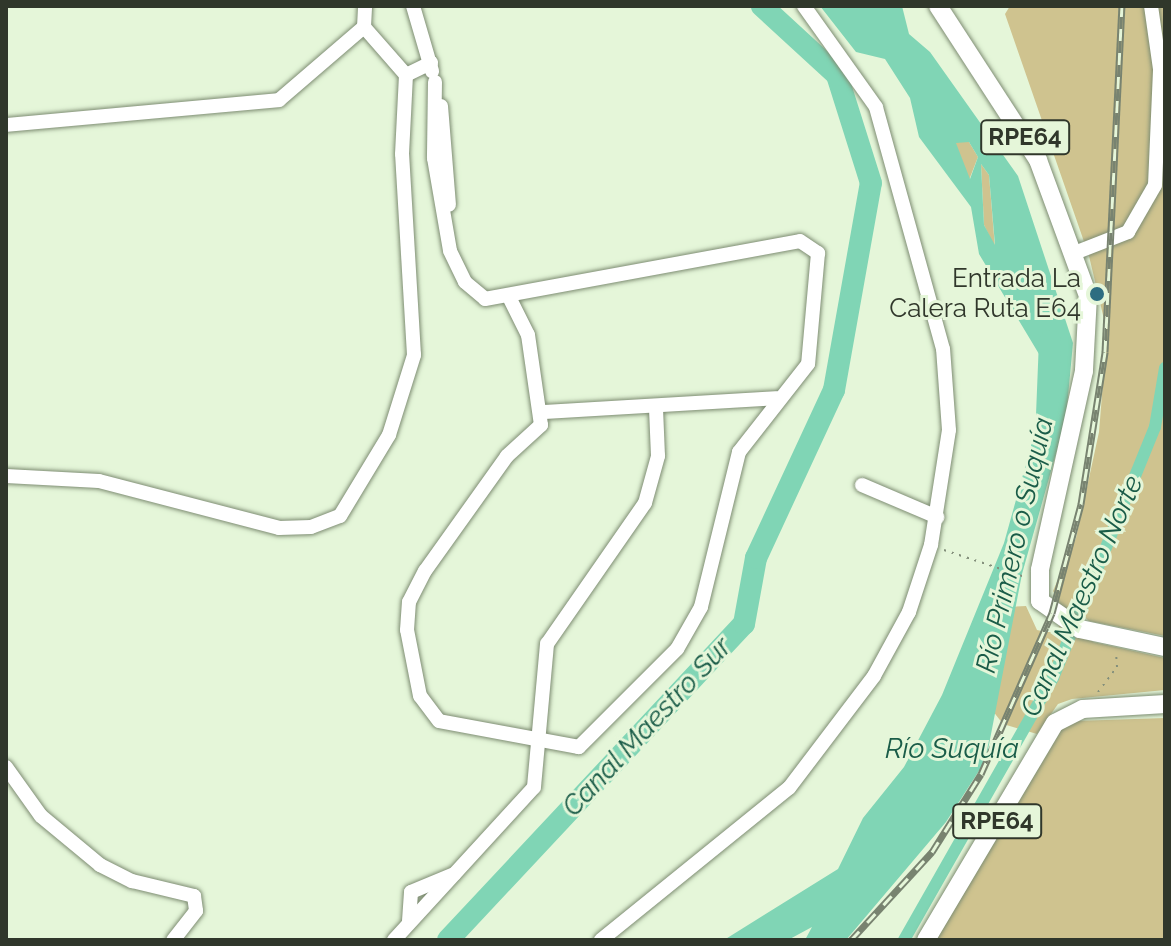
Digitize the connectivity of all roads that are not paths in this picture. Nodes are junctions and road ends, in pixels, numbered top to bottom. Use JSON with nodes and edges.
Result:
{"nodes":[{"id":1,"x":365,"y":6,"type":"edge"},
{"id":2,"x":413,"y":6,"type":"edge"},
{"id":3,"x":804,"y":6,"type":"edge"},
{"id":4,"x":938,"y":6,"type":"edge"},
{"id":5,"x":1151,"y":6,"type":"edge"},
{"id":6,"x":364,"y":27,"type":"junction"},
{"id":7,"x":431,"y":63,"type":"junction"},
{"id":8,"x":406,"y":75,"type":"junction"},
{"id":9,"x":6,"y":125,"type":"edge"},
{"id":10,"x":1077,"y":252,"type":"junction"},
{"id":11,"x":510,"y":299,"type":"junction"},
{"id":12,"x":777,"y":398,"type":"junction"},
{"id":13,"x":656,"y":408,"type":"junction"},
{"id":14,"x":543,"y":412,"type":"junction"},
{"id":15,"x":6,"y":476,"type":"edge"},
{"id":16,"x":862,"y":485,"type":"dead end"},
{"id":17,"x":937,"y":517,"type":"junction"},
{"id":18,"x":1165,"y":647,"type":"edge"},
{"id":19,"x":1165,"y":704,"type":"edge"},
{"id":20,"x":535,"y":739,"type":"junction"},
{"id":21,"x":6,"y":767,"type":"edge"},
{"id":22,"x":173,"y":940,"type":"edge"},
{"id":23,"x":394,"y":940,"type":"edge"},
{"id":24,"x":601,"y":940,"type":"edge"},
{"id":25,"x":926,"y":940,"type":"edge"}],
"edges":[{"from":1,"to":6,"type":"street"},
{"from":2,"to":7,"type":"street"},
{"from":3,"to":17,"type":"street"},
{"from":4,"to":10,"type":"main road","number":"RPE64"},
{"from":5,"to":10,"type":"street"},
{"from":6,"to":8,"type":"street"},
{"from":6,"to":9,"type":"street"},
{"from":7,"to":8,"type":"street"},
{"from":7,"to":11,"type":"street"},
{"from":8,"to":15,"type":"street"},
{"from":10,"to":18,"type":"main road","number":"RPE64"},
{"from":11,"to":12,"type":"street"},
{"from":11,"to":14,"type":"street"},
{"from":12,"to":13,"type":"street"},
{"from":12,"to":20,"type":"street"},
{"from":13,"to":14,"type":"street"},
{"from":13,"to":20,"type":"street"},
{"from":14,"to":20,"type":"street"},
{"from":16,"to":17,"type":"street"},
{"from":17,"to":24,"type":"street"},
{"from":19,"to":25,"type":"main road","number":"RPE64"},
{"from":20,"to":23,"type":"street"},
{"from":21,"to":22,"type":"street"}]}
